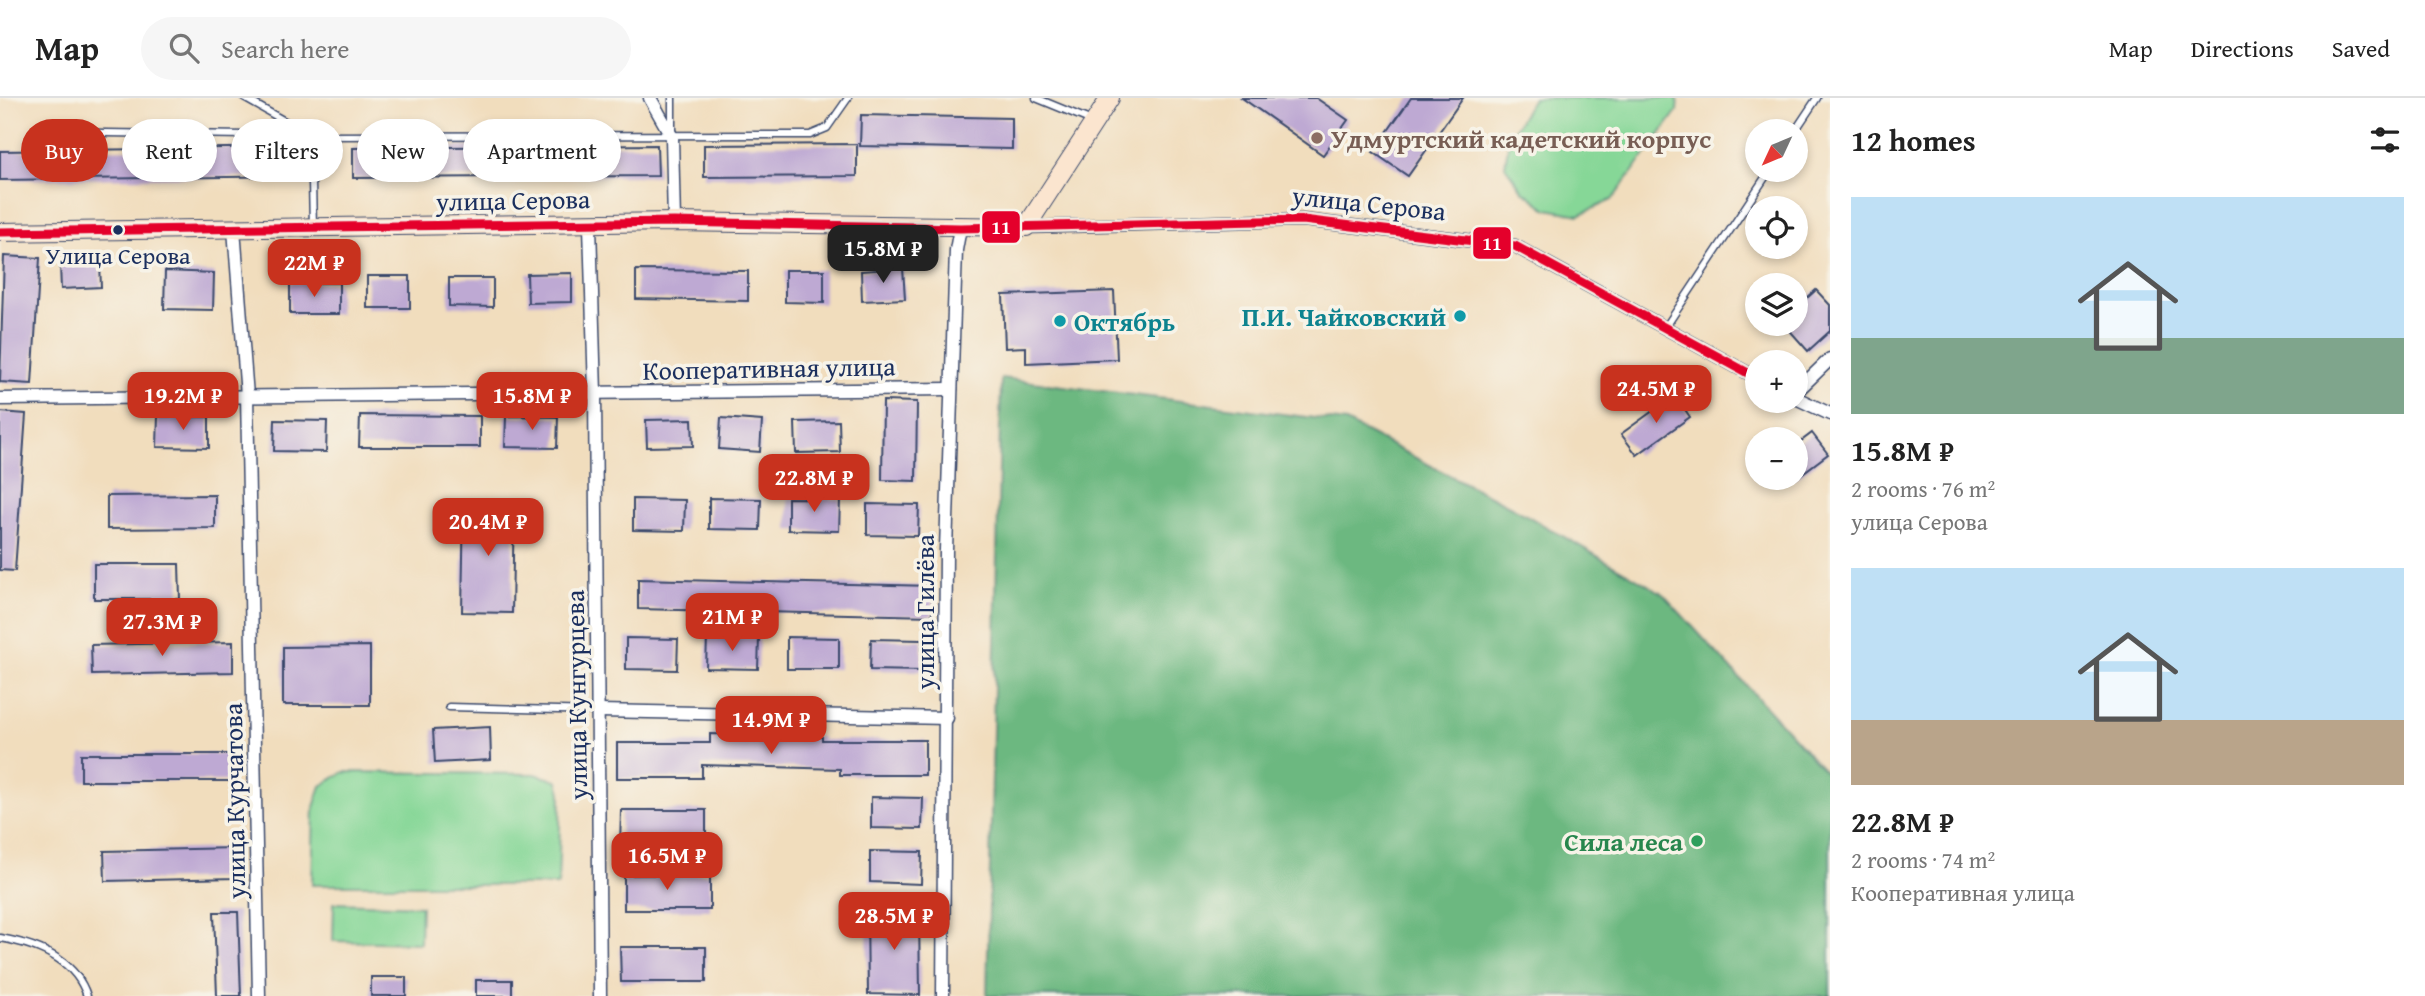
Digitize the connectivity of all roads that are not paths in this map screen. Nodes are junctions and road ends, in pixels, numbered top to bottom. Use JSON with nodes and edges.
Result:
{"nodes":[{"id":1,"x":244,"y":98,"type":"edge"},
{"id":2,"x":650,"y":98,"type":"edge"},
{"id":3,"x":672,"y":98,"type":"edge"},
{"id":4,"x":848,"y":98,"type":"edge"},
{"id":5,"x":1035,"y":98,"type":"edge"},
{"id":6,"x":1110,"y":98,"type":"edge"},
{"id":7,"x":1817,"y":98,"type":"edge"},
{"id":8,"x":281,"y":119,"type":"edge"},
{"id":9,"x":1803,"y":119,"type":"edge"},
{"id":10,"x":1094,"y":122,"type":"junction"},
{"id":11,"x":108,"y":133,"type":"edge"},
{"id":12,"x":231,"y":135,"type":"edge"},
{"id":13,"x":343,"y":136,"type":"edge"},
{"id":14,"x":672,"y":137,"type":"junction"},
{"id":15,"x":312,"y":182,"type":"edge"},
{"id":16,"x":1762,"y":182,"type":"edge"},
{"id":17,"x":674,"y":222,"type":"junction"},
{"id":18,"x":590,"y":226,"type":"junction"},
{"id":19,"x":1026,"y":227,"type":"junction"},
{"id":20,"x":313,"y":228,"type":"junction"},
{"id":21,"x":960,"y":228,"type":"junction"},
{"id":22,"x":234,"y":229,"type":"junction"},
{"id":23,"x":0,"y":232,"type":"edge"},
{"id":24,"x":1665,"y":328,"type":"junction"},
{"id":25,"x":1830,"y":359,"type":"edge"},
{"id":26,"x":1745,"y":371,"type":"edge"},
{"id":27,"x":1808,"y":380,"type":"edge"},
{"id":28,"x":951,"y":389,"type":"junction"},
{"id":29,"x":595,"y":393,"type":"junction"},
{"id":30,"x":247,"y":396,"type":"junction"},
{"id":31,"x":0,"y":399,"type":"edge"},
{"id":32,"x":1808,"y":404,"type":"edge"},
{"id":33,"x":1830,"y":414,"type":"edge"},
{"id":34,"x":449,"y":707,"type":"dead end"},
{"id":35,"x":599,"y":711,"type":"junction"},
{"id":36,"x":947,"y":718,"type":"junction"},
{"id":37,"x":0,"y":938,"type":"edge"},
{"id":38,"x":87,"y":996,"type":"edge"},
{"id":39,"x":259,"y":996,"type":"edge"},
{"id":40,"x":600,"y":996,"type":"edge"},
{"id":41,"x":943,"y":996,"type":"edge"}],
"edges":[{"from":1,"to":8,"type":"lane"},
{"from":2,"to":14,"type":"street"},
{"from":3,"to":14,"type":"lane"},
{"from":4,"to":14,"type":"lane"},
{"from":5,"to":10,"type":"lane"},
{"from":6,"to":10,"type":"main road"},
{"from":7,"to":9,"type":"lane"},
{"from":10,"to":19,"type":"main road"},
{"from":11,"to":12,"type":"lane"},
{"from":13,"to":14,"type":"lane"},
{"from":14,"to":17,"type":"street"},
{"from":15,"to":20,"type":"lane"},
{"from":16,"to":24,"type":"lane"},
{"from":17,"to":18,"type":"main road","name":"улица Серова"},
{"from":17,"to":21,"type":"main road","name":"улица Серова"},
{"from":18,"to":20,"type":"main road","name":"улица Серова"},
{"from":18,"to":29,"type":"street","name":"улица Кунгурцева"},
{"from":19,"to":21,"type":"main road","name":"улица Серова"},
{"from":19,"to":24,"type":"street","name":"улица Серова"},
{"from":20,"to":22,"type":"main road","name":"улица Серова"},
{"from":21,"to":28,"type":"street","name":"улица Гилёва"},
{"from":22,"to":23,"type":"main road","name":"улица Серова"},
{"from":22,"to":30,"type":"street","name":"улица Курчатова"},
{"from":24,"to":26,"type":"street","name":"улица Серова"},
{"from":25,"to":27,"type":"street"},
{"from":28,"to":29,"type":"street","name":"Кооперативная улица"},
{"from":28,"to":36,"type":"street","name":"улица Гилёва"},
{"from":29,"to":30,"type":"street","name":"Кооперативная улица"},
{"from":29,"to":35,"type":"street","name":"улица Кунгурцева"},
{"from":30,"to":31,"type":"street","name":"Кооперативная улица"},
{"from":30,"to":39,"type":"street","name":"улица Курчатова"},
{"from":32,"to":33,"type":"street"},
{"from":34,"to":35,"type":"lane"},
{"from":35,"to":36,"type":"street"},
{"from":35,"to":40,"type":"street","name":"улица Кунгурцева"},
{"from":36,"to":41,"type":"street","name":"улица Гилёва"},
{"from":37,"to":38,"type":"lane"}]}
